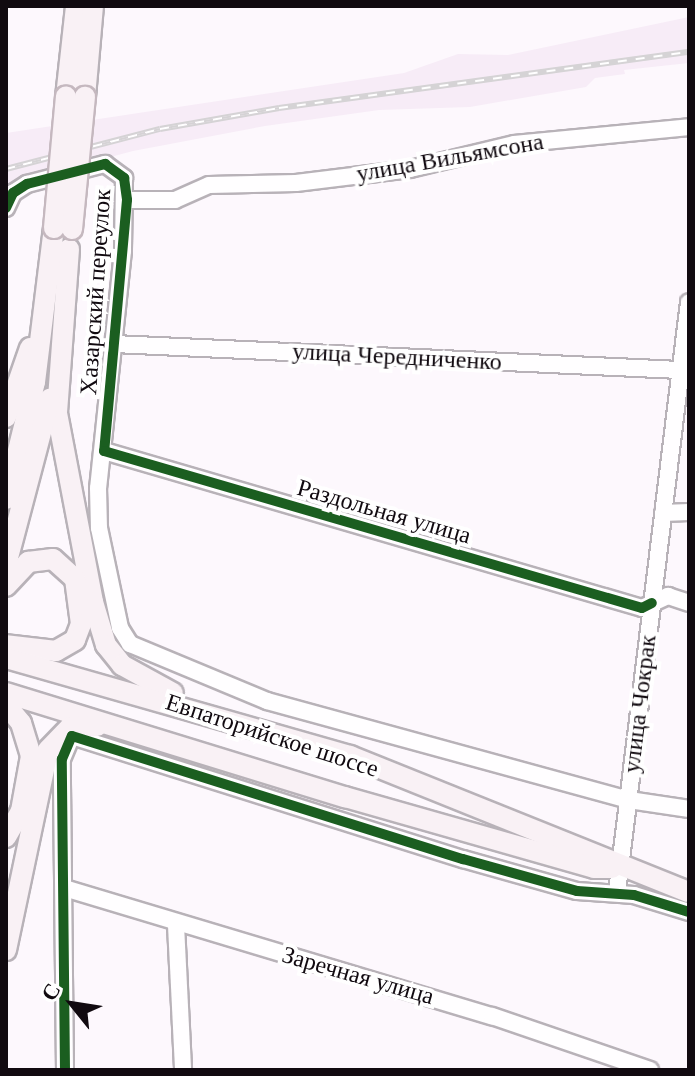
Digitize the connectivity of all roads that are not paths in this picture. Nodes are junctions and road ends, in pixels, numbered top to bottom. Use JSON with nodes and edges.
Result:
{"nodes":[{"id":1,"x":76,"y":6,"type":"edge"},
{"id":2,"x":95,"y":6,"type":"edge"},
{"id":3,"x":75,"y":97,"type":"junction"},
{"id":4,"x":684,"y":126,"type":"edge"},
{"id":5,"x":27,"y":184,"type":"junction"},
{"id":6,"x":6,"y":191,"type":"edge"},
{"id":7,"x":127,"y":200,"type":"junction"},
{"id":8,"x":6,"y":208,"type":"edge"},
{"id":9,"x":62,"y":239,"type":"junction"},
{"id":10,"x":689,"y":302,"type":"edge"},
{"id":11,"x":34,"y":336,"type":"junction"},
{"id":12,"x":114,"y":344,"type":"junction"},
{"id":13,"x":686,"y":350,"type":"edge"},
{"id":14,"x":681,"y":370,"type":"junction"},
{"id":15,"x":6,"y":417,"type":"edge"},
{"id":16,"x":104,"y":451,"type":"junction"},
{"id":17,"x":6,"y":464,"type":"edge"},
{"id":18,"x":6,"y":499,"type":"edge"},
{"id":19,"x":689,"y":512,"type":"edge"},
{"id":20,"x":663,"y":513,"type":"junction"},
{"id":21,"x":6,"y":565,"type":"edge"},
{"id":22,"x":6,"y":586,"type":"edge"},
{"id":23,"x":652,"y":603,"type":"junction"},
{"id":24,"x":689,"y":603,"type":"edge"},
{"id":25,"x":6,"y":645,"type":"edge"},
{"id":26,"x":6,"y":658,"type":"edge"},
{"id":27,"x":6,"y":693,"type":"edge"},
{"id":28,"x":6,"y":705,"type":"edge"},
{"id":29,"x":113,"y":726,"type":"junction"},
{"id":30,"x":350,"y":756,"type":"junction"},
{"id":31,"x":629,"y":800,"type":"junction"},
{"id":32,"x":689,"y":809,"type":"edge"},
{"id":33,"x":6,"y":837,"type":"edge"},
{"id":34,"x":620,"y":868,"type":"junction"},
{"id":35,"x":64,"y":888,"type":"junction"},
{"id":36,"x":617,"y":892,"type":"junction"},
{"id":37,"x":689,"y":892,"type":"edge"},
{"id":38,"x":689,"y":912,"type":"edge"},
{"id":39,"x":176,"y":925,"type":"junction"},
{"id":40,"x":6,"y":950,"type":"edge"},
{"id":41,"x":65,"y":1070,"type":"edge"},
{"id":42,"x":183,"y":1070,"type":"edge"},
{"id":43,"x":650,"y":1070,"type":"edge"}],
"edges":[{"from":1,"to":3,"type":"main road"},
{"from":2,"to":3,"type":"main road"},
{"from":3,"to":9,"type":"main road","bridge":true},
{"from":4,"to":7,"type":"street","name":"улица Вильямсона"},
{"from":5,"to":6,"type":"street"},
{"from":5,"to":7,"type":"street","name":"Хазарский переулок"},
{"from":5,"to":8,"type":"street"},
{"from":7,"to":12,"type":"street","name":"Хазарский переулок"},
{"from":9,"to":11,"type":"main road"},
{"from":9,"to":18,"type":"main road"},
{"from":9,"to":21,"type":"main road"},
{"from":9,"to":30,"type":"main road"},
{"from":10,"to":13,"type":"street","name":"улица Чокрак"},
{"from":11,"to":15,"type":"main road"},
{"from":11,"to":17,"type":"main road"},
{"from":12,"to":14,"type":"street","name":"улица Чередниченко"},
{"from":12,"to":16,"type":"street","name":"Хазарский переулок"},
{"from":13,"to":14,"type":"street","name":"улица Чокрак"},
{"from":14,"to":20,"type":"street","name":"улица Чокрак"},
{"from":16,"to":23,"type":"street","name":"Раздольная улица"},
{"from":16,"to":31,"type":"street","name":"Хазарский переулок"},
{"from":19,"to":20,"type":"street"},
{"from":20,"to":23,"type":"street","name":"улица Чокрак"},
{"from":22,"to":25,"type":"main road"},
{"from":23,"to":24,"type":"street","name":"Раздольная улица"},
{"from":23,"to":31,"type":"street","name":"улица Чокрак"},
{"from":26,"to":30,"type":"main road","name":"Евпаторийское шоссе"},
{"from":27,"to":29,"type":"main road","name":"Евпаторийское шоссе"},
{"from":28,"to":33,"type":"main road"},
{"from":29,"to":34,"type":"main road","name":"Евпаторийское шоссе"},
{"from":29,"to":40,"type":"main road"},
{"from":30,"to":34,"type":"main road","name":"Евпаторийское шоссе"},
{"from":31,"to":32,"type":"street","name":"Хазарский переулок"},
{"from":31,"to":34,"type":"street","name":"улица Чокрак"},
{"from":34,"to":36,"type":"street","name":"улица Чокрак"},
{"from":34,"to":37,"type":"main road","name":"Евпаторийское шоссе"},
{"from":35,"to":36,"type":"street"},
{"from":35,"to":39,"type":"street","name":"Заречная улица"},
{"from":35,"to":41,"type":"street"},
{"from":36,"to":38,"type":"street"},
{"from":39,"to":42,"type":"street"},
{"from":39,"to":43,"type":"street","name":"Заречная улица"}]}
